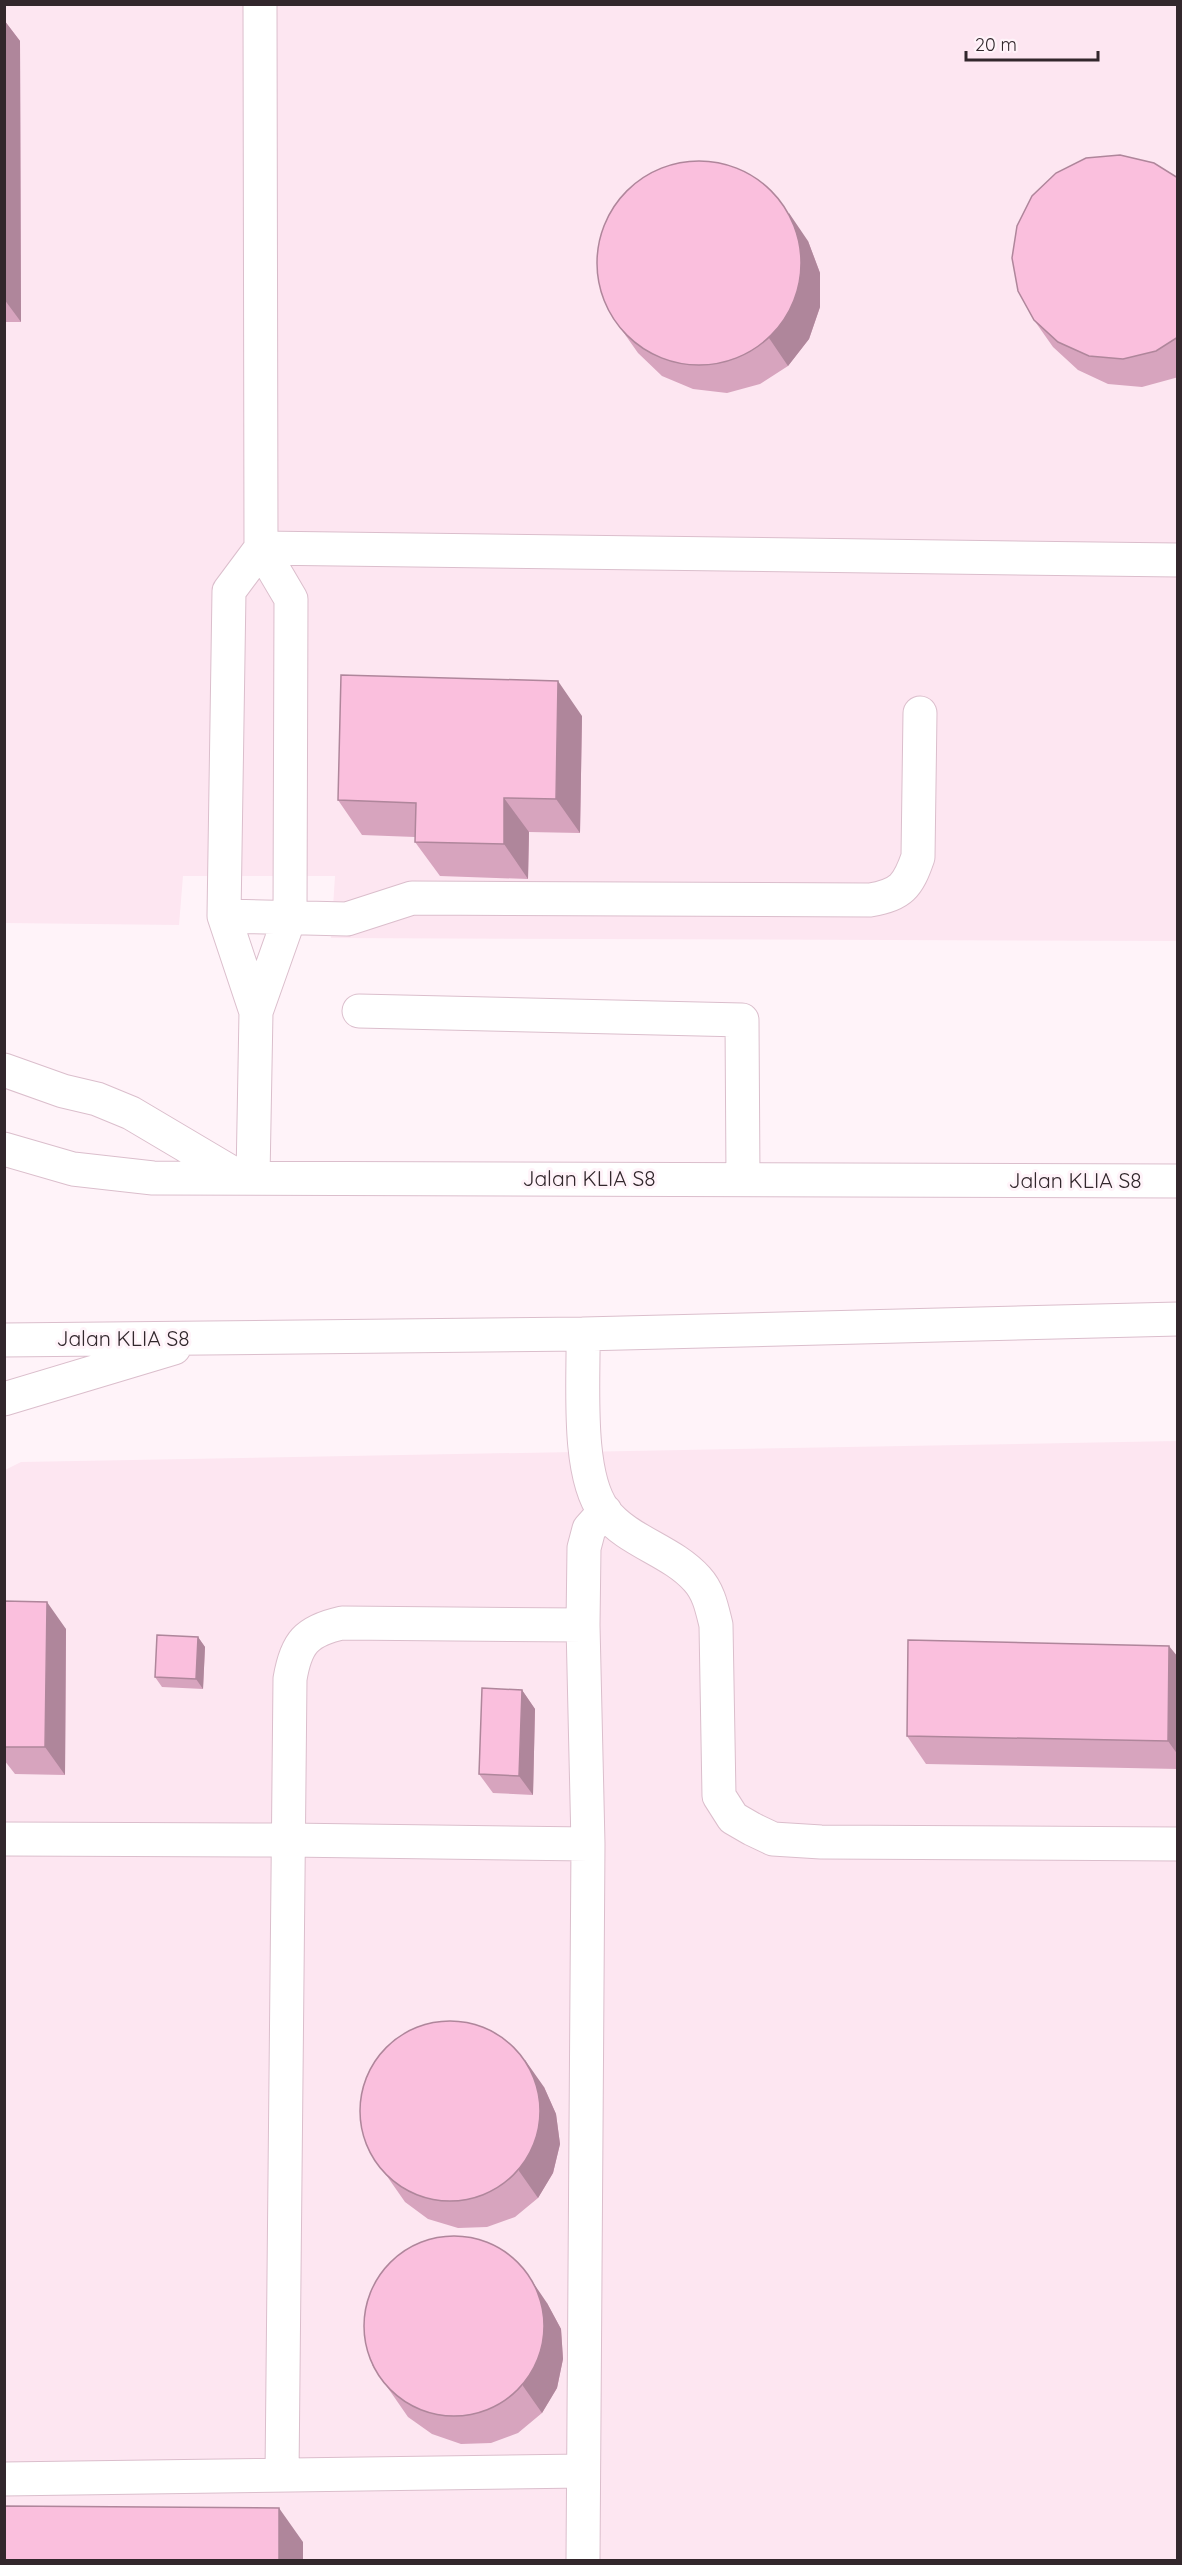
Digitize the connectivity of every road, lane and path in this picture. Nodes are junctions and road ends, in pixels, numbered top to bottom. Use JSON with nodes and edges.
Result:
{"nodes":[{"id":1,"x":260,"y":4,"type":"edge"},
{"id":2,"x":261,"y":548,"type":"junction"},
{"id":3,"x":1178,"y":560,"type":"edge"},
{"id":4,"x":920,"y":713,"type":"dead end"},
{"id":5,"x":224,"y":916,"type":"junction"},
{"id":6,"x":290,"y":916,"type":"junction"},
{"id":7,"x":359,"y":1011,"type":"dead end"},
{"id":8,"x":256,"y":1012,"type":"junction"},
{"id":9,"x":4,"y":1070,"type":"edge"},
{"id":10,"x":4,"y":1149,"type":"edge"},
{"id":11,"x":246,"y":1177,"type":"junction"},
{"id":12,"x":743,"y":1179,"type":"junction"},
{"id":13,"x":1178,"y":1181,"type":"edge"},
{"id":14,"x":1178,"y":1319,"type":"edge"},
{"id":15,"x":583,"y":1334,"type":"junction"},
{"id":16,"x":207,"y":1338,"type":"junction"},
{"id":17,"x":4,"y":1340,"type":"edge"},
{"id":18,"x":4,"y":1399,"type":"edge"},
{"id":19,"x":604,"y":1511,"type":"junction"},
{"id":20,"x":583,"y":1625,"type":"junction"},
{"id":21,"x":4,"y":1839,"type":"edge"},
{"id":22,"x":288,"y":1840,"type":"junction"},
{"id":23,"x":588,"y":1844,"type":"junction"},
{"id":24,"x":1178,"y":1844,"type":"edge"},
{"id":25,"x":583,"y":2471,"type":"junction"},
{"id":26,"x":282,"y":2475,"type":"junction"},
{"id":27,"x":4,"y":2479,"type":"edge"},
{"id":28,"x":583,"y":2560,"type":"edge"}],
"edges":[{"from":1,"to":2,"type":"street"},
{"from":2,"to":3,"type":"street"},
{"from":2,"to":5,"type":"street"},
{"from":2,"to":6,"type":"street"},
{"from":4,"to":6,"type":"street"},
{"from":5,"to":6,"type":"street"},
{"from":5,"to":8,"type":"street"},
{"from":6,"to":8,"type":"street"},
{"from":7,"to":12,"type":"street"},
{"from":8,"to":11,"type":"street"},
{"from":9,"to":11,"type":"street"},
{"from":10,"to":11,"type":"street","name":"Jalan KLIA S8"},
{"from":11,"to":12,"type":"street","name":"Jalan KLIA S8"},
{"from":12,"to":13,"type":"street","name":"Jalan KLIA S8"},
{"from":14,"to":15,"type":"street","name":"Jalan KLIA S8"},
{"from":15,"to":16,"type":"street","name":"Jalan KLIA S8"},
{"from":15,"to":19,"type":"street"},
{"from":16,"to":17,"type":"street","name":"Jalan KLIA S8"},
{"from":16,"to":18,"type":"street"},
{"from":19,"to":20,"type":"street"},
{"from":19,"to":24,"type":"street"},
{"from":20,"to":22,"type":"street"},
{"from":20,"to":23,"type":"street"},
{"from":21,"to":22,"type":"street"},
{"from":22,"to":23,"type":"street"},
{"from":22,"to":26,"type":"street"},
{"from":23,"to":25,"type":"street"},
{"from":25,"to":26,"type":"street"},
{"from":25,"to":28,"type":"street"},
{"from":26,"to":27,"type":"street"}]}
